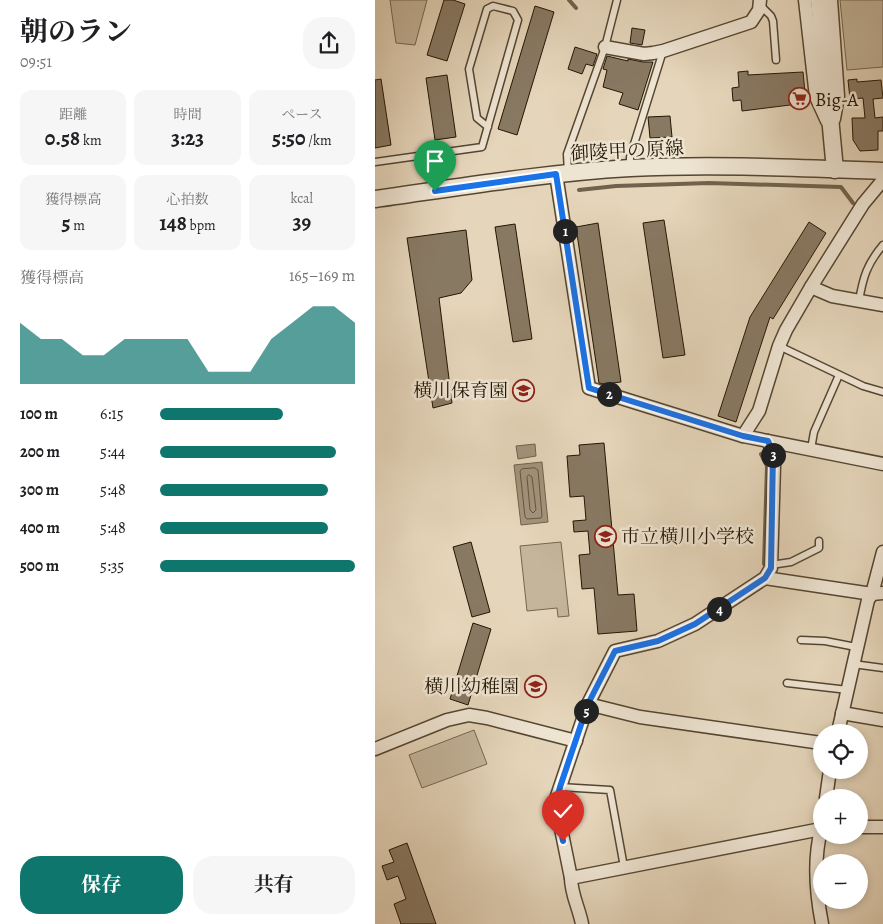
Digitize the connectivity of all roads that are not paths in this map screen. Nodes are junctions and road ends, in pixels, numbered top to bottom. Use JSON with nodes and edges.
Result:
{"nodes":[{"id":1,"x":617,"y":0,"type":"edge"},
{"id":2,"x":805,"y":0,"type":"edge"},
{"id":3,"x":819,"y":0,"type":"edge"},
{"id":4,"x":831,"y":0,"type":"edge"},
{"id":5,"x":758,"y":2,"type":"edge"},
{"id":6,"x":605,"y":47,"type":"junction"},
{"id":7,"x":663,"y":51,"type":"junction"},
{"id":8,"x":776,"y":60,"type":"dead end"},
{"id":9,"x":488,"y":127,"type":"junction"},
{"id":10,"x":832,"y":132,"type":"junction"},
{"id":11,"x":375,"y":162,"type":"edge"},
{"id":12,"x":630,"y":168,"type":"junction"},
{"id":13,"x":835,"y":170,"type":"junction"},
{"id":14,"x":883,"y":171,"type":"edge"},
{"id":15,"x":562,"y":173,"type":"junction"},
{"id":16,"x":883,"y":180,"type":"edge"},
{"id":17,"x":375,"y":199,"type":"edge"},
{"id":18,"x":883,"y":245,"type":"edge"},
{"id":19,"x":811,"y":286,"type":"junction"},
{"id":20,"x":859,"y":302,"type":"junction"},
{"id":21,"x":883,"y":305,"type":"edge"},
{"id":22,"x":779,"y":346,"type":"junction"},
{"id":23,"x":839,"y":375,"type":"junction"},
{"id":24,"x":883,"y":392,"type":"edge"},
{"id":25,"x":743,"y":436,"type":"junction"},
{"id":26,"x":768,"y":441,"type":"junction"},
{"id":27,"x":811,"y":449,"type":"junction"},
{"id":28,"x":883,"y":464,"type":"edge"},
{"id":29,"x":819,"y":541,"type":"dead end"},
{"id":30,"x":883,"y":552,"type":"edge"},
{"id":31,"x":771,"y":565,"type":"junction"},
{"id":32,"x":765,"y":578,"type":"junction"},
{"id":33,"x":877,"y":593,"type":"edge"},
{"id":34,"x":801,"y":640,"type":"dead end"},
{"id":35,"x":856,"y":647,"type":"junction"},
{"id":36,"x":853,"y":664,"type":"junction"},
{"id":37,"x":883,"y":668,"type":"edge"},
{"id":38,"x":787,"y":683,"type":"dead end"},
{"id":39,"x":848,"y":690,"type":"junction"},
{"id":40,"x":588,"y":704,"type":"junction"},
{"id":41,"x":842,"y":713,"type":"junction"},
{"id":42,"x":883,"y":720,"type":"edge"},
{"id":43,"x":840,"y":724,"type":"edge"},
{"id":44,"x":576,"y":741,"type":"junction"},
{"id":45,"x":813,"y":742,"type":"edge"},
{"id":46,"x":375,"y":748,"type":"edge"},
{"id":47,"x":560,"y":787,"type":"junction"},
{"id":48,"x":868,"y":827,"type":"edge"},
{"id":49,"x":883,"y":827,"type":"edge"},
{"id":50,"x":813,"y":831,"type":"edge"},
{"id":51,"x":818,"y":844,"type":"edge"},
{"id":52,"x":624,"y":867,"type":"junction"},
{"id":53,"x":571,"y":878,"type":"junction"},
{"id":54,"x":582,"y":924,"type":"edge"},
{"id":55,"x":822,"y":924,"type":"edge"}],
"edges":[{"from":1,"to":6,"type":"lane"},
{"from":2,"to":10,"type":"street"},
{"from":3,"to":10,"type":"street"},
{"from":4,"to":10,"type":"street"},
{"from":5,"to":7,"type":"street"},
{"from":5,"to":8,"type":"lane"},
{"from":6,"to":7,"type":"street"},
{"from":6,"to":15,"type":"lane"},
{"from":7,"to":12,"type":"lane"},
{"from":9,"to":9,"type":"lane"},
{"from":9,"to":11,"type":"lane"},
{"from":10,"to":13,"type":"street"},
{"from":12,"to":13,"type":"street","name":"御陵甲の原線"},
{"from":12,"to":15,"type":"street","name":"御陵甲の原線"},
{"from":13,"to":14,"type":"street","name":"御陵甲の原線"},
{"from":15,"to":17,"type":"street","name":"御陵甲の原線"},
{"from":15,"to":25,"type":"street"},
{"from":16,"to":19,"type":"street"},
{"from":18,"to":20,"type":"lane"},
{"from":19,"to":20,"type":"street"},
{"from":19,"to":22,"type":"street"},
{"from":20,"to":21,"type":"street"},
{"from":22,"to":23,"type":"lane"},
{"from":22,"to":25,"type":"street"},
{"from":23,"to":24,"type":"lane"},
{"from":23,"to":27,"type":"lane"},
{"from":25,"to":26,"type":"street"},
{"from":26,"to":27,"type":"street"},
{"from":26,"to":31,"type":"street"},
{"from":27,"to":28,"type":"street"},
{"from":29,"to":31,"type":"lane"},
{"from":30,"to":33,"type":"street"},
{"from":31,"to":32,"type":"street"},
{"from":32,"to":33,"type":"street"},
{"from":32,"to":40,"type":"street"},
{"from":33,"to":35,"type":"street"},
{"from":34,"to":35,"type":"lane"},
{"from":35,"to":36,"type":"street"},
{"from":36,"to":37,"type":"lane"},
{"from":36,"to":39,"type":"street"},
{"from":38,"to":39,"type":"lane"},
{"from":39,"to":41,"type":"street"},
{"from":40,"to":44,"type":"street"},
{"from":40,"to":45,"type":"street"},
{"from":41,"to":42,"type":"street"},
{"from":41,"to":43,"type":"street"},
{"from":44,"to":46,"type":"street"},
{"from":44,"to":47,"type":"street"},
{"from":47,"to":52,"type":"lane"},
{"from":47,"to":53,"type":"street"},
{"from":48,"to":49,"type":"street"},
{"from":50,"to":52,"type":"street"},
{"from":51,"to":55,"type":"street"},
{"from":52,"to":53,"type":"street"},
{"from":53,"to":54,"type":"street"}]}
